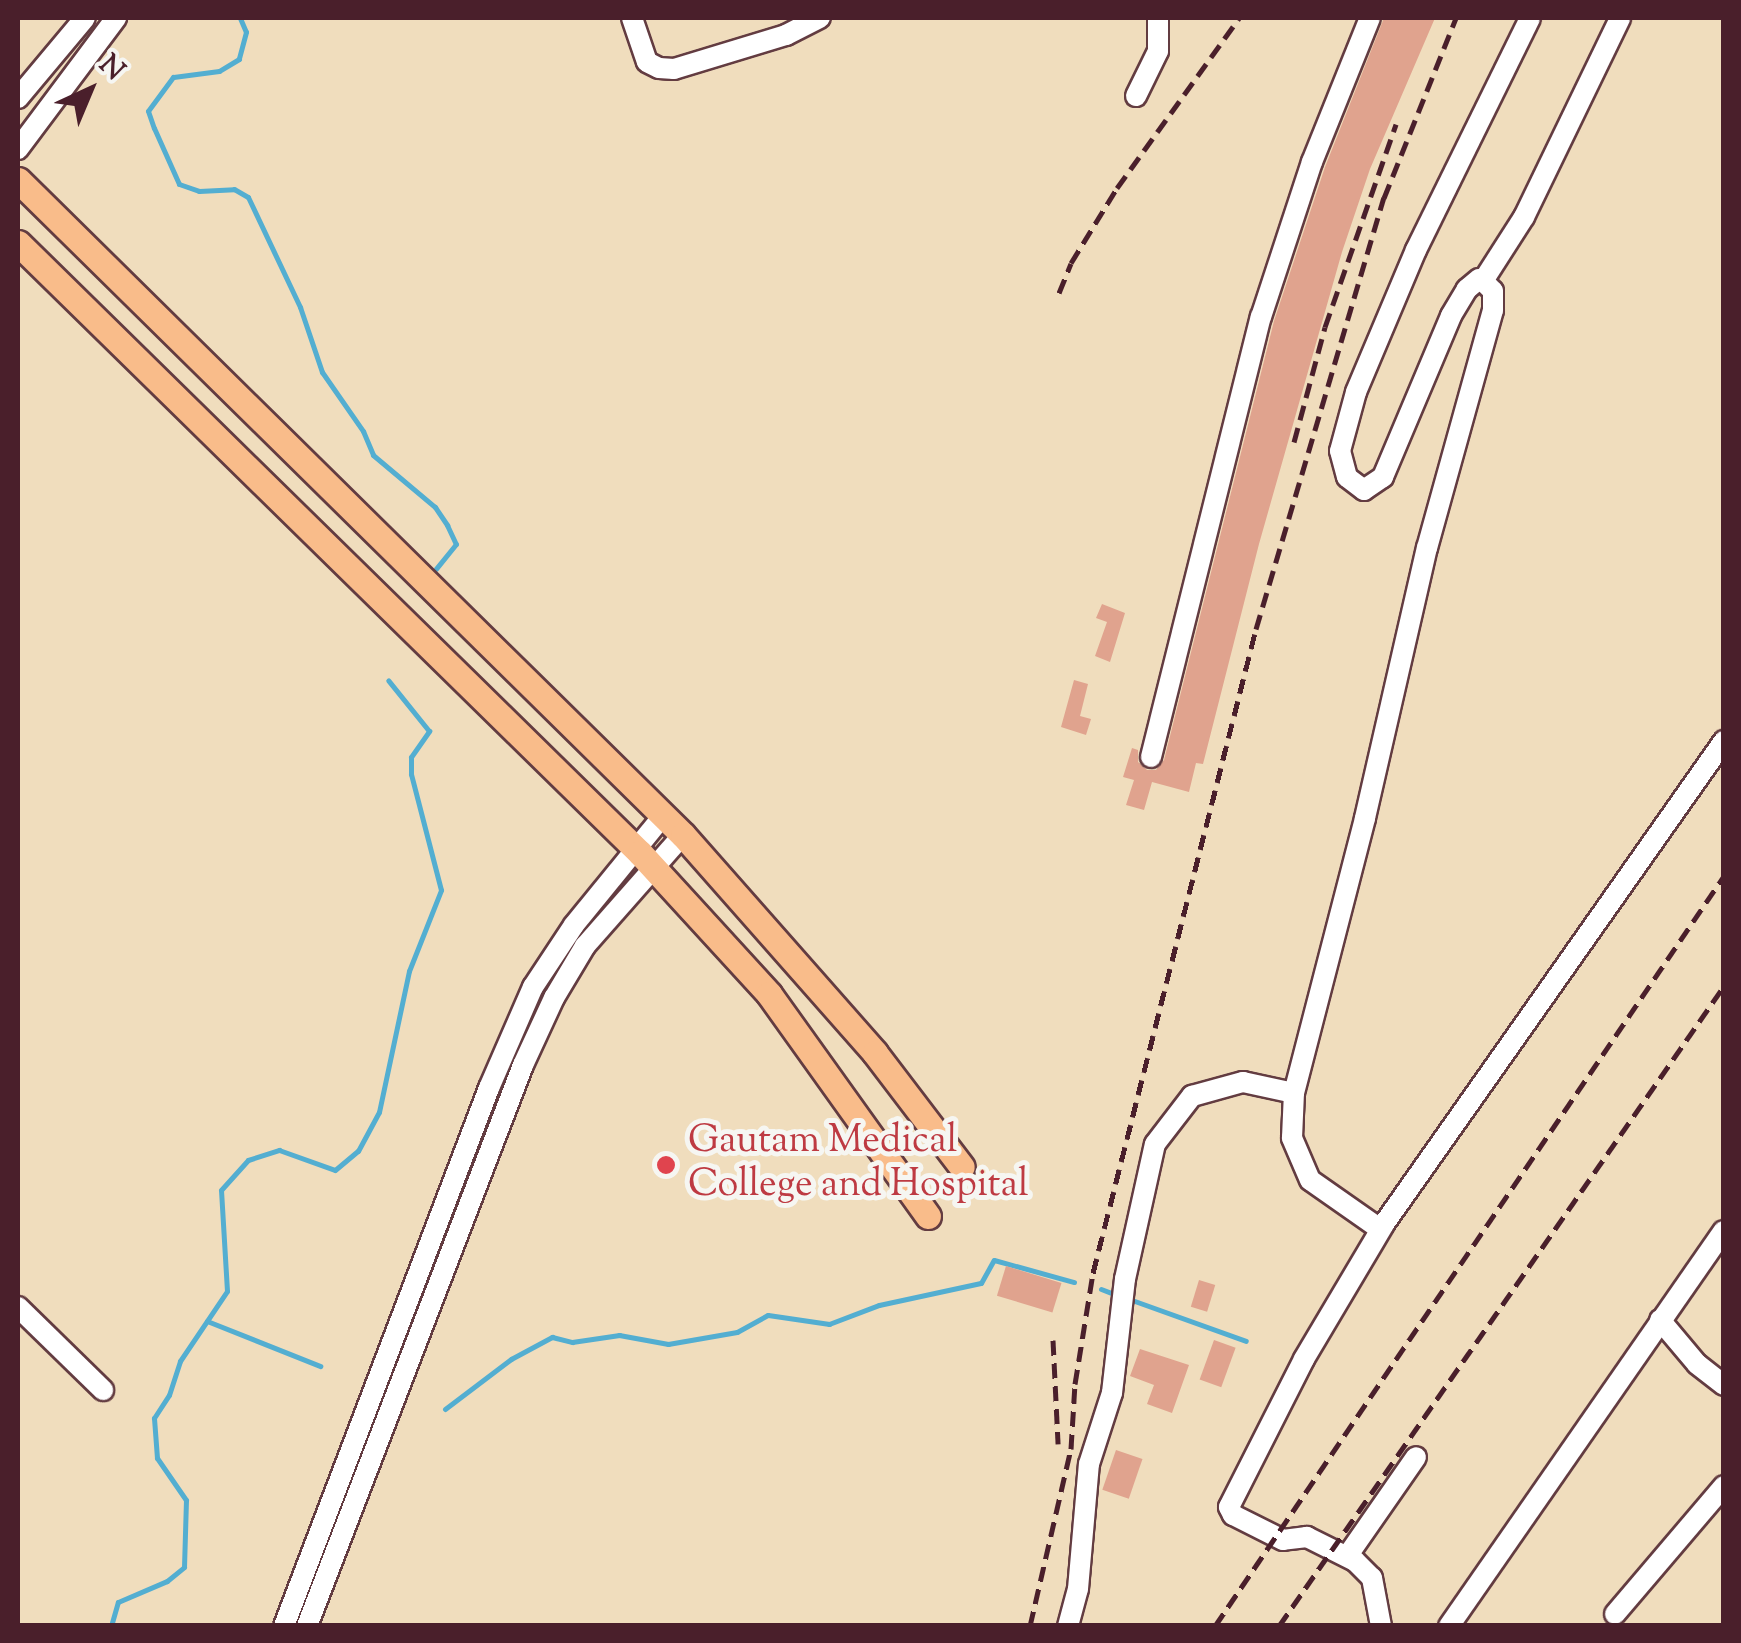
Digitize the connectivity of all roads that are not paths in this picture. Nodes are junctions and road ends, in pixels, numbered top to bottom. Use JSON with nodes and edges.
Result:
{"nodes":[{"id":1,"x":85,"y":18,"type":"edge"},
{"id":2,"x":116,"y":18,"type":"edge"},
{"id":3,"x":632,"y":18,"type":"edge"},
{"id":4,"x":820,"y":18,"type":"edge"},
{"id":5,"x":1158,"y":18,"type":"edge"},
{"id":6,"x":1370,"y":18,"type":"edge"},
{"id":7,"x":1530,"y":18,"type":"edge"},
{"id":8,"x":1620,"y":18,"type":"edge"},
{"id":9,"x":1136,"y":96,"type":"dead end"},
{"id":10,"x":18,"y":98,"type":"edge"},
{"id":11,"x":18,"y":149,"type":"edge"},
{"id":12,"x":18,"y":180,"type":"edge"},
{"id":13,"x":18,"y":243,"type":"edge"},
{"id":14,"x":1484,"y":281,"type":"junction"},
{"id":15,"x":1724,"y":741,"type":"edge"},
{"id":16,"x":1151,"y":757,"type":"dead end"},
{"id":17,"x":664,"y":816,"type":"junction"},
{"id":18,"x":683,"y":835,"type":"junction"},
{"id":19,"x":645,"y":859,"type":"junction"},
{"id":20,"x":1294,"y":1093,"type":"junction"},
{"id":21,"x":962,"y":1167,"type":"dead end"},
{"id":22,"x":928,"y":1216,"type":"dead end"},
{"id":23,"x":1380,"y":1229,"type":"junction"},
{"id":24,"x":1724,"y":1231,"type":"edge"},
{"id":25,"x":18,"y":1307,"type":"edge"},
{"id":26,"x":1660,"y":1320,"type":"junction"},
{"id":27,"x":1724,"y":1385,"type":"edge"},
{"id":28,"x":103,"y":1390,"type":"dead end"},
{"id":29,"x":1416,"y":1457,"type":"dead end"},
{"id":30,"x":1724,"y":1486,"type":"edge"},
{"id":31,"x":1348,"y":1556,"type":"junction"},
{"id":32,"x":1615,"y":1614,"type":"dead end"},
{"id":33,"x":284,"y":1626,"type":"edge"},
{"id":34,"x":308,"y":1626,"type":"edge"},
{"id":35,"x":1068,"y":1626,"type":"edge"},
{"id":36,"x":1381,"y":1626,"type":"edge"},
{"id":37,"x":1449,"y":1626,"type":"edge"}],
"edges":[{"from":1,"to":10,"type":"street"},
{"from":2,"to":11,"type":"street"},
{"from":3,"to":4,"type":"street"},
{"from":5,"to":9,"type":"street"},
{"from":6,"to":16,"type":"street"},
{"from":7,"to":14,"type":"street"},
{"from":8,"to":14,"type":"street"},
{"from":12,"to":17,"type":"main road"},
{"from":13,"to":19,"type":"main road"},
{"from":14,"to":20,"type":"street"},
{"from":15,"to":23,"type":"street"},
{"from":17,"to":18,"type":"main road"},
{"from":17,"to":19,"type":"street"},
{"from":18,"to":19,"type":"street"},
{"from":18,"to":21,"type":"main road"},
{"from":19,"to":22,"type":"main road"},
{"from":19,"to":33,"type":"street"},
{"from":19,"to":34,"type":"street"},
{"from":20,"to":23,"type":"street"},
{"from":20,"to":35,"type":"street"},
{"from":23,"to":31,"type":"street"},
{"from":24,"to":26,"type":"street"},
{"from":25,"to":28,"type":"street"},
{"from":26,"to":27,"type":"street"},
{"from":26,"to":37,"type":"street"},
{"from":29,"to":31,"type":"street"},
{"from":30,"to":32,"type":"street"},
{"from":31,"to":36,"type":"street"}]}
